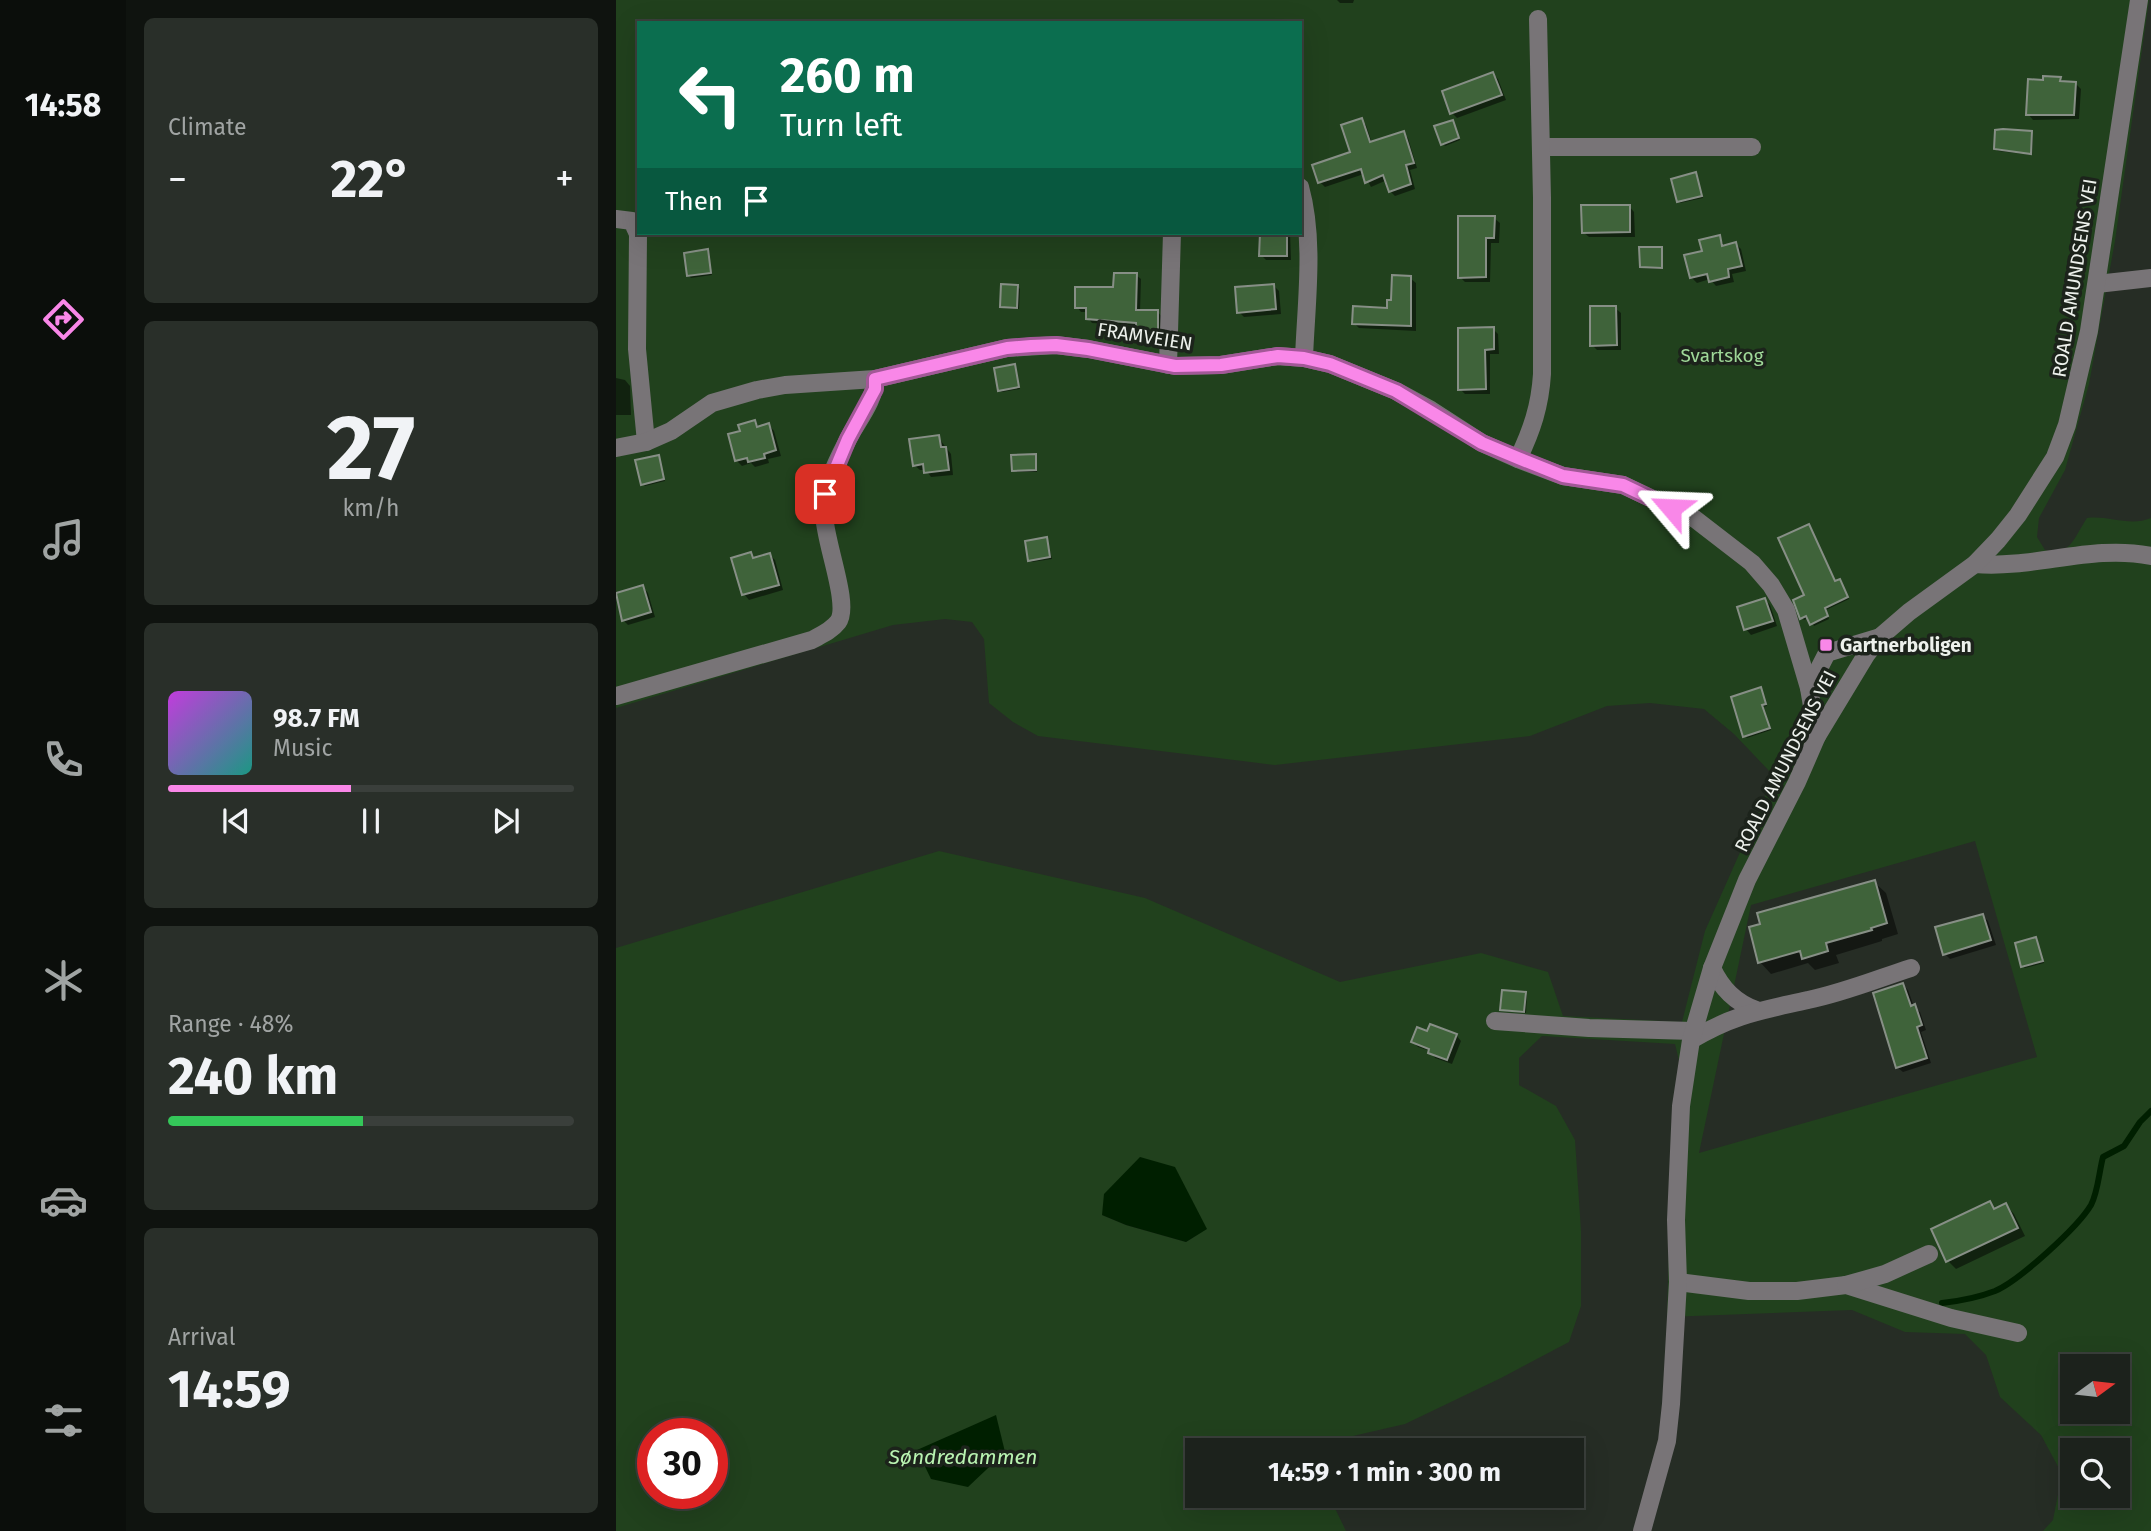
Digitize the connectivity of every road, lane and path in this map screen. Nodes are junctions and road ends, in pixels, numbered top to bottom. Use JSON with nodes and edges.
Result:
{"nodes":[{"id":1,"x":2139,"y":0,"type":"edge"},
{"id":2,"x":1538,"y":19,"type":"dead end"},
{"id":3,"x":1541,"y":147,"type":"junction"},
{"id":4,"x":1752,"y":147,"type":"dead end"},
{"id":5,"x":1302,"y":194,"type":"edge"},
{"id":6,"x":616,"y":219,"type":"edge"},
{"id":7,"x":637,"y":232,"type":"edge"},
{"id":8,"x":638,"y":235,"type":"edge"},
{"id":9,"x":1172,"y":235,"type":"edge"},
{"id":10,"x":2151,"y":278,"type":"edge"},
{"id":11,"x":2096,"y":284,"type":"junction"},
{"id":12,"x":1304,"y":358,"type":"junction"},
{"id":13,"x":1168,"y":365,"type":"junction"},
{"id":14,"x":875,"y":379,"type":"junction"},
{"id":15,"x":646,"y":442,"type":"junction"},
{"id":16,"x":616,"y":448,"type":"edge"},
{"id":17,"x":1518,"y":458,"type":"junction"},
{"id":18,"x":2151,"y":556,"type":"edge"},
{"id":19,"x":1975,"y":564,"type":"junction"},
{"id":20,"x":1880,"y":638,"type":"junction"},
{"id":21,"x":1809,"y":688,"type":"junction"},
{"id":22,"x":616,"y":696,"type":"edge"},
{"id":23,"x":1818,"y":736,"type":"junction"},
{"id":24,"x":1712,"y":968,"type":"junction"},
{"id":25,"x":1911,"y":968,"type":"dead end"},
{"id":26,"x":1756,"y":1010,"type":"junction"},
{"id":27,"x":1495,"y":1021,"type":"dead end"},
{"id":28,"x":1692,"y":1036,"type":"junction"},
{"id":29,"x":1929,"y":1254,"type":"dead end"},
{"id":30,"x":1678,"y":1282,"type":"junction"},
{"id":31,"x":1846,"y":1284,"type":"junction"},
{"id":32,"x":2018,"y":1333,"type":"dead end"},
{"id":33,"x":1642,"y":1531,"type":"edge"}],
"edges":[{"from":1,"to":11,"type":"street","name":"ROALD AMUNDSENS VEI"},
{"from":2,"to":3,"type":"street"},
{"from":3,"to":4,"type":"street"},
{"from":3,"to":17,"type":"street"},
{"from":5,"to":12,"type":"street"},
{"from":6,"to":7,"type":"street"},
{"from":8,"to":15,"type":"street"},
{"from":9,"to":13,"type":"street"},
{"from":10,"to":11,"type":"street"},
{"from":11,"to":19,"type":"street","name":"ROALD AMUNDSENS VEI"},
{"from":12,"to":13,"type":"street","name":"FRAMVEIEN"},
{"from":12,"to":17,"type":"street","name":"FRAMVEIEN"},
{"from":13,"to":14,"type":"street","name":"FRAMVEIEN"},
{"from":14,"to":15,"type":"street","name":"FRAMVEIEN"},
{"from":14,"to":22,"type":"street"},
{"from":15,"to":16,"type":"street","name":"FRAMVEIEN"},
{"from":17,"to":21,"type":"street","name":"FRAMVEIEN"},
{"from":18,"to":19,"type":"street"},
{"from":19,"to":20,"type":"street","name":"ROALD AMUNDSENS VEI"},
{"from":20,"to":21,"type":"street"},
{"from":20,"to":23,"type":"street","name":"ROALD AMUNDSENS VEI"},
{"from":21,"to":23,"type":"street","name":"FRAMVEIEN"},
{"from":23,"to":24,"type":"street","name":"ROALD AMUNDSENS VEI"},
{"from":24,"to":26,"type":"street"},
{"from":24,"to":28,"type":"street","name":"ROALD AMUNDSENS VEI"},
{"from":25,"to":26,"type":"street"},
{"from":26,"to":28,"type":"street"},
{"from":27,"to":28,"type":"street"},
{"from":28,"to":30,"type":"street","name":"ROALD AMUNDSENS VEI"},
{"from":29,"to":31,"type":"street"},
{"from":30,"to":31,"type":"street"},
{"from":30,"to":33,"type":"street","name":"ROALD AMUNDSENS VEI"},
{"from":31,"to":32,"type":"street"}]}
